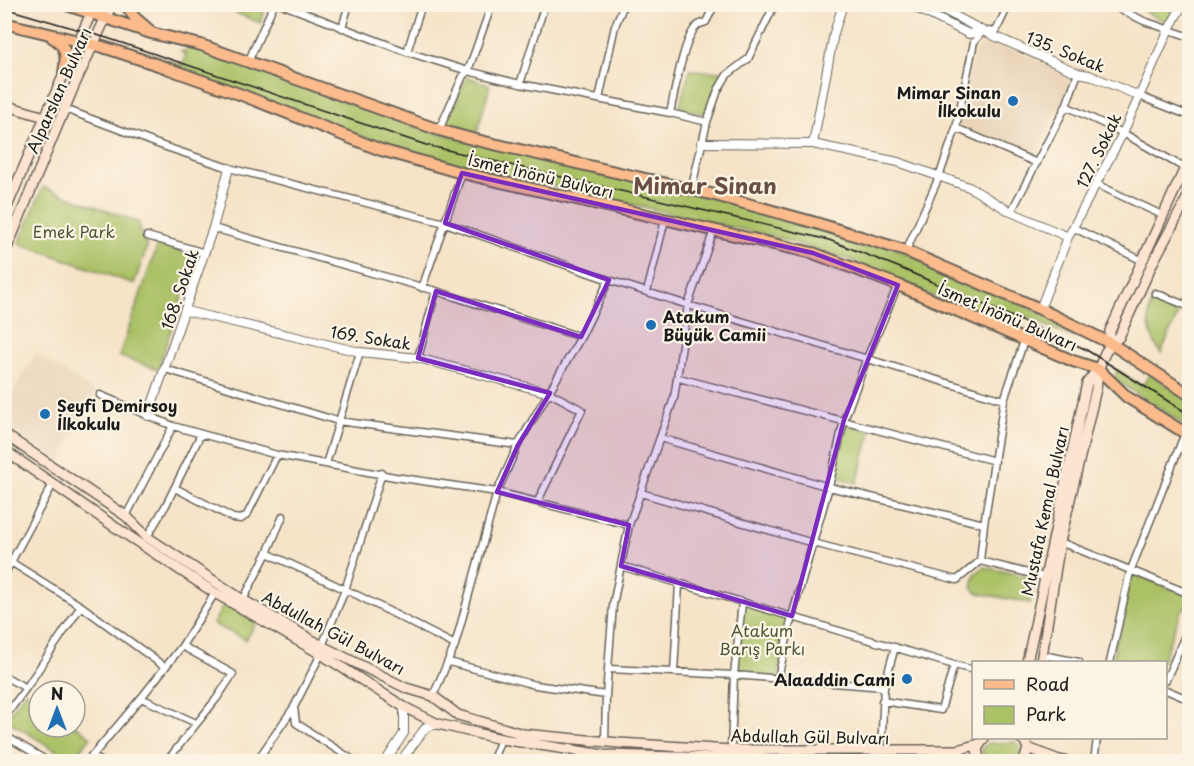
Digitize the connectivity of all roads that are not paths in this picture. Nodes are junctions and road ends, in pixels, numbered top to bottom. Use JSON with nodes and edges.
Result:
{"nodes":[{"id":1,"x":64,"y":4,"type":"edge"},
{"id":2,"x":112,"y":4,"type":"edge"},
{"id":3,"x":126,"y":4,"type":"edge"},
{"id":4,"x":274,"y":4,"type":"edge"},
{"id":5,"x":281,"y":4,"type":"edge"},
{"id":6,"x":349,"y":4,"type":"edge"},
{"id":7,"x":422,"y":4,"type":"edge"},
{"id":8,"x":492,"y":4,"type":"edge"},
{"id":9,"x":546,"y":4,"type":"edge"},
{"id":10,"x":624,"y":4,"type":"edge"},
{"id":11,"x":715,"y":4,"type":"edge"},
{"id":12,"x":775,"y":4,"type":"edge"},
{"id":13,"x":843,"y":4,"type":"edge"},
{"id":14,"x":908,"y":4,"type":"edge"},
{"id":15,"x":933,"y":4,"type":"edge"},
{"id":16,"x":1009,"y":4,"type":"edge"},
{"id":17,"x":1109,"y":4,"type":"edge"},
{"id":18,"x":1183,"y":4,"type":"edge"},
{"id":19,"x":93,"y":9,"type":"edge"},
{"id":20,"x":107,"y":17,"type":"junction"},
{"id":21,"x":4,"y":23,"type":"edge"},
{"id":22,"x":342,"y":28,"type":"junction"},
{"id":23,"x":1169,"y":29,"type":"junction"},
{"id":24,"x":983,"y":32,"type":"junction"},
{"id":25,"x":43,"y":34,"type":"junction"},
{"id":26,"x":157,"y":34,"type":"junction"},
{"id":27,"x":1190,"y":37,"type":"edge"},
{"id":28,"x":78,"y":41,"type":"junction"},
{"id":29,"x":93,"y":45,"type":"junction"},
{"id":30,"x":408,"y":52,"type":"junction"},
{"id":31,"x":248,"y":62,"type":"junction"},
{"id":32,"x":468,"y":71,"type":"junction"},
{"id":33,"x":64,"y":73,"type":"junction"},
{"id":34,"x":1078,"y":73,"type":"junction"},
{"id":35,"x":520,"y":84,"type":"junction"},
{"id":36,"x":1139,"y":96,"type":"junction"},
{"id":37,"x":599,"y":99,"type":"junction"},
{"id":38,"x":4,"y":105,"type":"edge"},
{"id":39,"x":1066,"y":106,"type":"junction"},
{"id":40,"x":65,"y":109,"type":"junction"},
{"id":41,"x":670,"y":113,"type":"junction"},
{"id":42,"x":1190,"y":116,"type":"edge"},
{"id":43,"x":45,"y":117,"type":"junction"},
{"id":44,"x":707,"y":123,"type":"junction"},
{"id":45,"x":956,"y":128,"type":"junction"},
{"id":46,"x":439,"y":130,"type":"junction"},
{"id":47,"x":1123,"y":133,"type":"junction"},
{"id":48,"x":701,"y":143,"type":"junction"},
{"id":49,"x":813,"y":144,"type":"junction"},
{"id":50,"x":1190,"y":157,"type":"edge"},
{"id":51,"x":1037,"y":163,"type":"junction"},
{"id":52,"x":229,"y":168,"type":"junction"},
{"id":53,"x":1187,"y":170,"type":"edge"},
{"id":54,"x":462,"y":173,"type":"junction"},
{"id":55,"x":939,"y":177,"type":"junction"},
{"id":56,"x":1096,"y":184,"type":"junction"},
{"id":57,"x":691,"y":191,"type":"junction"},
{"id":58,"x":1190,"y":193,"type":"edge"},
{"id":59,"x":1011,"y":212,"type":"junction"},
{"id":60,"x":4,"y":214,"type":"edge"},
{"id":61,"x":1162,"y":215,"type":"junction"},
{"id":62,"x":665,"y":220,"type":"junction"},
{"id":63,"x":445,"y":223,"type":"junction"},
{"id":64,"x":213,"y":228,"type":"junction"},
{"id":65,"x":1074,"y":228,"type":"junction"},
{"id":66,"x":714,"y":230,"type":"junction"},
{"id":67,"x":147,"y":236,"type":"dead end"},
{"id":68,"x":1068,"y":237,"type":"junction"},
{"id":69,"x":906,"y":251,"type":"junction"},
{"id":70,"x":205,"y":253,"type":"junction"},
{"id":71,"x":4,"y":255,"type":"edge"},
{"id":72,"x":1141,"y":260,"type":"junction"},
{"id":73,"x":609,"y":280,"type":"junction"},
{"id":74,"x":898,"y":285,"type":"junction"},
{"id":75,"x":422,"y":288,"type":"junction"},
{"id":76,"x":436,"y":291,"type":"junction"},
{"id":77,"x":646,"y":292,"type":"junction"},
{"id":78,"x":1155,"y":294,"type":"dead end"},
{"id":79,"x":1190,"y":296,"type":"edge"},
{"id":80,"x":688,"y":305,"type":"junction"},
{"id":81,"x":1187,"y":306,"type":"edge"},
{"id":82,"x":1040,"y":309,"type":"junction"},
{"id":83,"x":186,"y":310,"type":"junction"},
{"id":84,"x":581,"y":337,"type":"junction"},
{"id":85,"x":1024,"y":341,"type":"junction"},
{"id":86,"x":1110,"y":344,"type":"junction"},
{"id":87,"x":360,"y":352,"type":"junction"},
{"id":88,"x":418,"y":358,"type":"junction"},
{"id":89,"x":867,"y":358,"type":"junction"},
{"id":90,"x":165,"y":369,"type":"junction"},
{"id":91,"x":1098,"y":369,"type":"junction"},
{"id":92,"x":679,"y":378,"type":"junction"},
{"id":93,"x":550,"y":393,"type":"junction"},
{"id":94,"x":1190,"y":395,"type":"edge"},
{"id":95,"x":100,"y":396,"type":"dead end"},
{"id":96,"x":1004,"y":400,"type":"junction"},
{"id":97,"x":148,"y":416,"type":"junction"},
{"id":98,"x":844,"y":420,"type":"junction"},
{"id":99,"x":338,"y":421,"type":"junction"},
{"id":100,"x":173,"y":426,"type":"junction"},
{"id":101,"x":4,"y":434,"type":"edge"},
{"id":102,"x":201,"y":434,"type":"junction"},
{"id":103,"x":1187,"y":435,"type":"edge"},
{"id":104,"x":660,"y":438,"type":"junction"},
{"id":105,"x":518,"y":445,"type":"junction"},
{"id":106,"x":4,"y":450,"type":"edge"},
{"id":107,"x":277,"y":455,"type":"junction"},
{"id":108,"x":994,"y":461,"type":"junction"},
{"id":109,"x":326,"y":464,"type":"junction"},
{"id":110,"x":382,"y":473,"type":"junction"},
{"id":111,"x":53,"y":484,"type":"junction"},
{"id":112,"x":829,"y":487,"type":"junction"},
{"id":113,"x":175,"y":488,"type":"junction"},
{"id":114,"x":497,"y":492,"type":"junction"},
{"id":115,"x":640,"y":493,"type":"junction"},
{"id":116,"x":538,"y":501,"type":"junction"},
{"id":117,"x":126,"y":516,"type":"junction"},
{"id":118,"x":283,"y":516,"type":"dead end"},
{"id":119,"x":984,"y":524,"type":"junction"},
{"id":120,"x":629,"y":525,"type":"junction"},
{"id":121,"x":147,"y":537,"type":"junction"},
{"id":122,"x":1060,"y":542,"type":"junction"},
{"id":123,"x":813,"y":543,"type":"junction"},
{"id":124,"x":267,"y":553,"type":"junction"},
{"id":125,"x":980,"y":561,"type":"junction"},
{"id":126,"x":11,"y":562,"type":"junction"},
{"id":127,"x":621,"y":566,"type":"junction"},
{"id":128,"x":1130,"y":572,"type":"junction"},
{"id":129,"x":4,"y":575,"type":"edge"},
{"id":130,"x":1044,"y":577,"type":"junction"},
{"id":131,"x":679,"y":584,"type":"junction"},
{"id":132,"x":345,"y":590,"type":"junction"},
{"id":133,"x":215,"y":593,"type":"junction"},
{"id":134,"x":1190,"y":594,"type":"edge"},
{"id":135,"x":243,"y":600,"type":"junction"},
{"id":136,"x":742,"y":603,"type":"junction"},
{"id":137,"x":81,"y":606,"type":"junction"},
{"id":138,"x":792,"y":616,"type":"junction"},
{"id":139,"x":1190,"y":624,"type":"edge"},
{"id":140,"x":455,"y":645,"type":"junction"},
{"id":141,"x":182,"y":646,"type":"junction"},
{"id":142,"x":895,"y":648,"type":"junction"},
{"id":143,"x":322,"y":650,"type":"junction"},
{"id":144,"x":1042,"y":659,"type":"edge"},
{"id":145,"x":1027,"y":661,"type":"edge"},
{"id":146,"x":1060,"y":661,"type":"edge"},
{"id":147,"x":1110,"y":661,"type":"edge"},
{"id":148,"x":449,"y":662,"type":"junction"},
{"id":149,"x":954,"y":665,"type":"junction"},
{"id":150,"x":165,"y":666,"type":"junction"},
{"id":151,"x":609,"y":669,"type":"junction"},
{"id":152,"x":972,"y":670,"type":"edge"},
{"id":153,"x":674,"y":672,"type":"junction"},
{"id":154,"x":734,"y":675,"type":"junction"},
{"id":155,"x":4,"y":676,"type":"edge"},
{"id":156,"x":778,"y":678,"type":"junction"},
{"id":157,"x":1167,"y":678,"type":"edge"},
{"id":158,"x":884,"y":687,"type":"junction"},
{"id":159,"x":26,"y":688,"type":"junction"},
{"id":160,"x":1167,"y":690,"type":"edge"},
{"id":161,"x":606,"y":695,"type":"junction"},
{"id":162,"x":433,"y":696,"type":"junction"},
{"id":163,"x":141,"y":698,"type":"junction"},
{"id":164,"x":1190,"y":700,"type":"edge"},
{"id":165,"x":882,"y":701,"type":"junction"},
{"id":166,"x":294,"y":706,"type":"junction"},
{"id":167,"x":404,"y":707,"type":"junction"},
{"id":168,"x":4,"y":718,"type":"edge"},
{"id":169,"x":196,"y":723,"type":"junction"},
{"id":170,"x":438,"y":724,"type":"junction"},
{"id":171,"x":4,"y":735,"type":"edge"},
{"id":172,"x":501,"y":739,"type":"junction"},
{"id":173,"x":982,"y":739,"type":"edge"},
{"id":174,"x":1097,"y":739,"type":"edge"},
{"id":175,"x":1024,"y":741,"type":"edge"},
{"id":176,"x":605,"y":742,"type":"junction"},
{"id":177,"x":731,"y":750,"type":"junction"},
{"id":178,"x":881,"y":752,"type":"junction"},
{"id":179,"x":604,"y":758,"type":"edge"},
{"id":180,"x":89,"y":759,"type":"edge"},
{"id":181,"x":682,"y":759,"type":"edge"},
{"id":182,"x":752,"y":760,"type":"edge"},
{"id":183,"x":980,"y":761,"type":"edge"},
{"id":184,"x":49,"y":762,"type":"edge"},
{"id":185,"x":103,"y":762,"type":"edge"},
{"id":186,"x":166,"y":762,"type":"edge"},
{"id":187,"x":256,"y":762,"type":"edge"},
{"id":188,"x":356,"y":762,"type":"edge"},
{"id":189,"x":386,"y":762,"type":"edge"},
{"id":190,"x":400,"y":762,"type":"edge"},
{"id":191,"x":492,"y":762,"type":"edge"},
{"id":192,"x":868,"y":762,"type":"edge"},
{"id":193,"x":1024,"y":762,"type":"edge"},
{"id":194,"x":1070,"y":762,"type":"edge"},
{"id":195,"x":1094,"y":762,"type":"edge"}],
"edges":[{"from":1,"to":19,"type":"main road","name":"İsmet İnönü Bulvarı"},
{"from":2,"to":20,"type":"main road","name":"Alparslan Bulvarı"},
{"from":3,"to":26,"type":"main road"},
{"from":4,"to":31,"type":"street"},
{"from":5,"to":22,"type":"street"},
{"from":6,"to":22,"type":"street"},
{"from":7,"to":30,"type":"street"},
{"from":8,"to":32,"type":"street"},
{"from":9,"to":35,"type":"street"},
{"from":10,"to":37,"type":"street"},
{"from":11,"to":41,"type":"street"},
{"from":12,"to":44,"type":"street"},
{"from":13,"to":49,"type":"street"},
{"from":14,"to":24,"type":"street","name":"135. Sokak"},
{"from":15,"to":24,"type":"street","name":"135. Sokak"},
{"from":16,"to":24,"type":"street"},
{"from":17,"to":23,"type":"street"},
{"from":18,"to":23,"type":"street","name":"127. Sokak"},
{"from":19,"to":20,"type":"main road","name":"İsmet İnönü Bulvarı"},
{"from":19,"to":28,"type":"main road","name":"Alparslan Bulvarı"},
{"from":20,"to":26,"type":"main road","name":"İsmet İnönü Bulvarı"},
{"from":20,"to":29,"type":"main road","name":"Alparslan Bulvarı"},
{"from":21,"to":25,"type":"main road","name":"İsmet İnönü Bulvarı"},
{"from":22,"to":30,"type":"street"},
{"from":23,"to":27,"type":"street"},
{"from":23,"to":36,"type":"street","name":"127. Sokak"},
{"from":24,"to":34,"type":"street","name":"135. Sokak"},
{"from":24,"to":45,"type":"street"},
{"from":25,"to":28,"type":"main road","name":"İsmet İnönü Bulvarı"},
{"from":25,"to":33,"type":"main road"},
{"from":26,"to":31,"type":"main road","name":"İsmet İnönü Bulvarı"},
{"from":28,"to":29,"type":"main road","name":"İsmet İnönü Bulvarı"},
{"from":28,"to":33,"type":"main road","name":"Alparslan Bulvarı"},
{"from":29,"to":40,"type":"main road","name":"Alparslan Bulvarı"},
{"from":29,"to":54,"type":"main road","name":"İsmet İnönü Bulvarı"},
{"from":30,"to":32,"type":"street"},
{"from":31,"to":46,"type":"main road","name":"İsmet İnönü Bulvarı"},
{"from":32,"to":35,"type":"street"},
{"from":32,"to":46,"type":"street"},
{"from":33,"to":43,"type":"main road","name":"Alparslan Bulvarı"},
{"from":34,"to":36,"type":"street","name":"135. Sokak"},
{"from":34,"to":39,"type":"street"},
{"from":35,"to":37,"type":"street"},
{"from":36,"to":42,"type":"street"},
{"from":36,"to":47,"type":"street","name":"127. Sokak"},
{"from":37,"to":41,"type":"street"},
{"from":38,"to":43,"type":"main road"},
{"from":39,"to":47,"type":"street"},
{"from":39,"to":51,"type":"street"},
{"from":40,"to":52,"type":"street"},
{"from":40,"to":71,"type":"main road","name":"Alparslan Bulvarı"},
{"from":41,"to":44,"type":"street"},
{"from":43,"to":60,"type":"main road","name":"Alparslan Bulvarı"},
{"from":44,"to":48,"type":"street"},
{"from":45,"to":51,"type":"street"},
{"from":45,"to":55,"type":"street"},
{"from":46,"to":57,"type":"main road","name":"İsmet İnönü Bulvarı"},
{"from":47,"to":53,"type":"street"},
{"from":47,"to":56,"type":"street","name":"127. Sokak"},
{"from":48,"to":49,"type":"street"},
{"from":48,"to":57,"type":"street"},
{"from":49,"to":55,"type":"street"},
{"from":50,"to":53,"type":"main road","name":"Mustafa Kemal Bulvarı"},
{"from":51,"to":59,"type":"street"},
{"from":52,"to":63,"type":"street"},
{"from":52,"to":64,"type":"street","name":"168. Sokak"},
{"from":53,"to":61,"type":"main road","name":"Mustafa Kemal Bulvarı"},
{"from":54,"to":62,"type":"main road","name":"İsmet İnönü Bulvarı"},
{"from":54,"to":63,"type":"street"},
{"from":55,"to":59,"type":"street"},
{"from":55,"to":69,"type":"street"},
{"from":56,"to":61,"type":"street"},
{"from":56,"to":65,"type":"street","name":"127. Sokak"},
{"from":57,"to":69,"type":"main road","name":"İsmet İnönü Bulvarı"},
{"from":58,"to":86,"type":"main road","name":"Mustafa Kemal Bulvarı"},
{"from":59,"to":68,"type":"street"},
{"from":61,"to":72,"type":"main road","name":"Mustafa Kemal Bulvarı"},
{"from":62,"to":66,"type":"main road","name":"İsmet İnönü Bulvarı"},
{"from":62,"to":77,"type":"street"},
{"from":63,"to":73,"type":"street"},
{"from":63,"to":75,"type":"street"},
{"from":64,"to":70,"type":"street","name":"168. Sokak"},
{"from":64,"to":75,"type":"street"},
{"from":65,"to":68,"type":"street","name":"127. Sokak"},
{"from":65,"to":72,"type":"street"},
{"from":66,"to":74,"type":"main road","name":"İsmet İnönü Bulvarı"},
{"from":66,"to":80,"type":"street"},
{"from":67,"to":70,"type":"street"},
{"from":68,"to":82,"type":"street","name":"127. Sokak"},
{"from":69,"to":82,"type":"main road","name":"İsmet İnönü Bulvarı"},
{"from":70,"to":83,"type":"street","name":"168. Sokak"},
{"from":72,"to":86,"type":"main road","name":"Mustafa Kemal Bulvarı"},
{"from":73,"to":77,"type":"street"},
{"from":73,"to":84,"type":"street"},
{"from":74,"to":85,"type":"main road","name":"İsmet İnönü Bulvarı"},
{"from":74,"to":89,"type":"street"},
{"from":75,"to":76,"type":"street"},
{"from":76,"to":84,"type":"street"},
{"from":76,"to":88,"type":"street"},
{"from":77,"to":80,"type":"street"},
{"from":78,"to":81,"type":"street"},
{"from":79,"to":81,"type":"street"},
{"from":80,"to":89,"type":"street"},
{"from":80,"to":92,"type":"street"},
{"from":82,"to":86,"type":"main road","name":"İsmet İnönü Bulvarı"},
{"from":83,"to":87,"type":"street","name":"169. Sokak"},
{"from":83,"to":90,"type":"street","name":"168. Sokak"},
{"from":84,"to":93,"type":"street"},
{"from":85,"to":91,"type":"main road","name":"İsmet İnönü Bulvarı"},
{"from":85,"to":96,"type":"street"},
{"from":86,"to":91,"type":"main road","name":"Mustafa Kemal Bulvarı"},
{"from":86,"to":94,"type":"main road","name":"İsmet İnönü Bulvarı"},
{"from":87,"to":88,"type":"street","name":"169. Sokak"},
{"from":87,"to":99,"type":"street"},
{"from":88,"to":93,"type":"street","name":"169. Sokak"},
{"from":89,"to":96,"type":"street"},
{"from":89,"to":98,"type":"street"},
{"from":90,"to":97,"type":"street","name":"168. Sokak"},
{"from":90,"to":99,"type":"street"},
{"from":91,"to":103,"type":"main road","name":"İsmet İnönü Bulvarı"},
{"from":91,"to":122,"type":"main road","name":"Mustafa Kemal Bulvarı"},
{"from":91,"to":130,"type":"main road","name":"Mustafa Kemal Bulvarı"},
{"from":92,"to":98,"type":"street"},
{"from":92,"to":104,"type":"street"},
{"from":93,"to":105,"type":"street"},
{"from":93,"to":116,"type":"street"},
{"from":95,"to":97,"type":"street"},
{"from":96,"to":108,"type":"street"},
{"from":97,"to":100,"type":"street"},
{"from":98,"to":108,"type":"street"},
{"from":98,"to":112,"type":"street"},
{"from":99,"to":105,"type":"street"},
{"from":99,"to":109,"type":"street"},
{"from":100,"to":102,"type":"street"},
{"from":100,"to":117,"type":"street"},
{"from":101,"to":117,"type":"main road","name":"Abdullah Gül Bulvarı"},
{"from":102,"to":107,"type":"street"},
{"from":102,"to":113,"type":"street"},
{"from":103,"to":128,"type":"street"},
{"from":104,"to":112,"type":"street"},
{"from":104,"to":115,"type":"street"},
{"from":105,"to":114,"type":"street"},
{"from":106,"to":111,"type":"main road","name":"Abdullah Gül Bulvarı"},
{"from":107,"to":109,"type":"street"},
{"from":107,"to":113,"type":"street"},
{"from":108,"to":119,"type":"street"},
{"from":109,"to":110,"type":"street"},
{"from":110,"to":114,"type":"street"},
{"from":110,"to":132,"type":"street"},
{"from":111,"to":126,"type":"street"},
{"from":111,"to":133,"type":"main road","name":"Abdullah Gül Bulvarı"},
{"from":112,"to":119,"type":"street"},
{"from":112,"to":123,"type":"street"},
{"from":113,"to":121,"type":"street"},
{"from":114,"to":116,"type":"street"},
{"from":114,"to":140,"type":"street"},
{"from":115,"to":120,"type":"street"},
{"from":115,"to":123,"type":"street"},
{"from":116,"to":120,"type":"street"},
{"from":117,"to":121,"type":"main road","name":"Abdullah Gül Bulvarı"},
{"from":118,"to":124,"type":"street"},
{"from":119,"to":125,"type":"street"},
{"from":120,"to":127,"type":"street"},
{"from":121,"to":135,"type":"main road","name":"Abdullah Gül Bulvarı"},
{"from":122,"to":128,"type":"street"},
{"from":122,"to":144,"type":"main road","name":"Mustafa Kemal Bulvarı"},
{"from":123,"to":125,"type":"street"},
{"from":123,"to":138,"type":"street"},
{"from":124,"to":132,"type":"street"},
{"from":124,"to":135,"type":"street"},
{"from":125,"to":130,"type":"street"},
{"from":126,"to":129,"type":"street"},
{"from":126,"to":137,"type":"street"},
{"from":127,"to":131,"type":"street"},
{"from":127,"to":151,"type":"street"},
{"from":128,"to":134,"type":"street"},
{"from":128,"to":147,"type":"street"},
{"from":130,"to":145,"type":"main road","name":"Mustafa Kemal Bulvarı"},
{"from":131,"to":136,"type":"street"},
{"from":131,"to":153,"type":"street"},
{"from":132,"to":140,"type":"street"},
{"from":132,"to":143,"type":"street"},
{"from":133,"to":141,"type":"street"},
{"from":133,"to":143,"type":"main road","name":"Abdullah Gül Bulvarı"},
{"from":135,"to":143,"type":"main road","name":"Abdullah Gül Bulvarı"},
{"from":136,"to":138,"type":"street"},
{"from":136,"to":154,"type":"street"},
{"from":137,"to":150,"type":"street"},
{"from":137,"to":159,"type":"street"},
{"from":138,"to":142,"type":"street"},
{"from":138,"to":156,"type":"street"},
{"from":139,"to":157,"type":"street"},
{"from":140,"to":148,"type":"street"},
{"from":141,"to":150,"type":"street"},
{"from":141,"to":169,"type":"street"},
{"from":142,"to":149,"type":"street"},
{"from":142,"to":158,"type":"street"},
{"from":143,"to":162,"type":"main road","name":"Abdullah Gül Bulvarı"},
{"from":143,"to":166,"type":"street"},
{"from":143,"to":167,"type":"main road","name":"Abdullah Gül Bulvarı"},
{"from":144,"to":146,"type":"street"},
{"from":148,"to":161,"type":"street"},
{"from":148,"to":162,"type":"street"},
{"from":149,"to":152,"type":"street"},
{"from":149,"to":165,"type":"street"},
{"from":150,"to":163,"type":"street"},
{"from":151,"to":153,"type":"street"},
{"from":151,"to":161,"type":"street"},
{"from":153,"to":154,"type":"street"},
{"from":154,"to":156,"type":"street"},
{"from":154,"to":177,"type":"street"},
{"from":155,"to":159,"type":"street"},
{"from":156,"to":158,"type":"street"},
{"from":158,"to":165,"type":"street"},
{"from":159,"to":168,"type":"street"},
{"from":160,"to":164,"type":"street"},
{"from":161,"to":176,"type":"street"},
{"from":162,"to":176,"type":"main road","name":"Abdullah Gül Bulvarı"},
{"from":163,"to":169,"type":"street"},
{"from":163,"to":180,"type":"street"},
{"from":165,"to":178,"type":"street"},
{"from":166,"to":187,"type":"street"},
{"from":166,"to":188,"type":"street"},
{"from":167,"to":170,"type":"main road","name":"Abdullah Gül Bulvarı"},
{"from":167,"to":189,"type":"street"},
{"from":169,"to":186,"type":"street"},
{"from":170,"to":172,"type":"main road","name":"Abdullah Gül Bulvarı"},
{"from":170,"to":190,"type":"street"},
{"from":171,"to":184,"type":"street"},
{"from":172,"to":179,"type":"main road","name":"Abdullah Gül Bulvarı"},
{"from":172,"to":191,"type":"street"},
{"from":173,"to":178,"type":"main road","name":"Abdullah Gül Bulvarı"},
{"from":173,"to":183,"type":"main road"},
{"from":174,"to":195,"type":"street"},
{"from":175,"to":193,"type":"main road"},
{"from":175,"to":194,"type":"main road"},
{"from":176,"to":177,"type":"main road","name":"Abdullah Gül Bulvarı"},
{"from":177,"to":178,"type":"main road","name":"Abdullah Gül Bulvarı"},
{"from":179,"to":181,"type":"main road","name":"Abdullah Gül Bulvarı"},
{"from":180,"to":185,"type":"street"},
{"from":181,"to":182,"type":"main road","name":"Abdullah Gül Bulvarı"},
{"from":182,"to":192,"type":"main road","name":"Abdullah Gül Bulvarı"}]}
